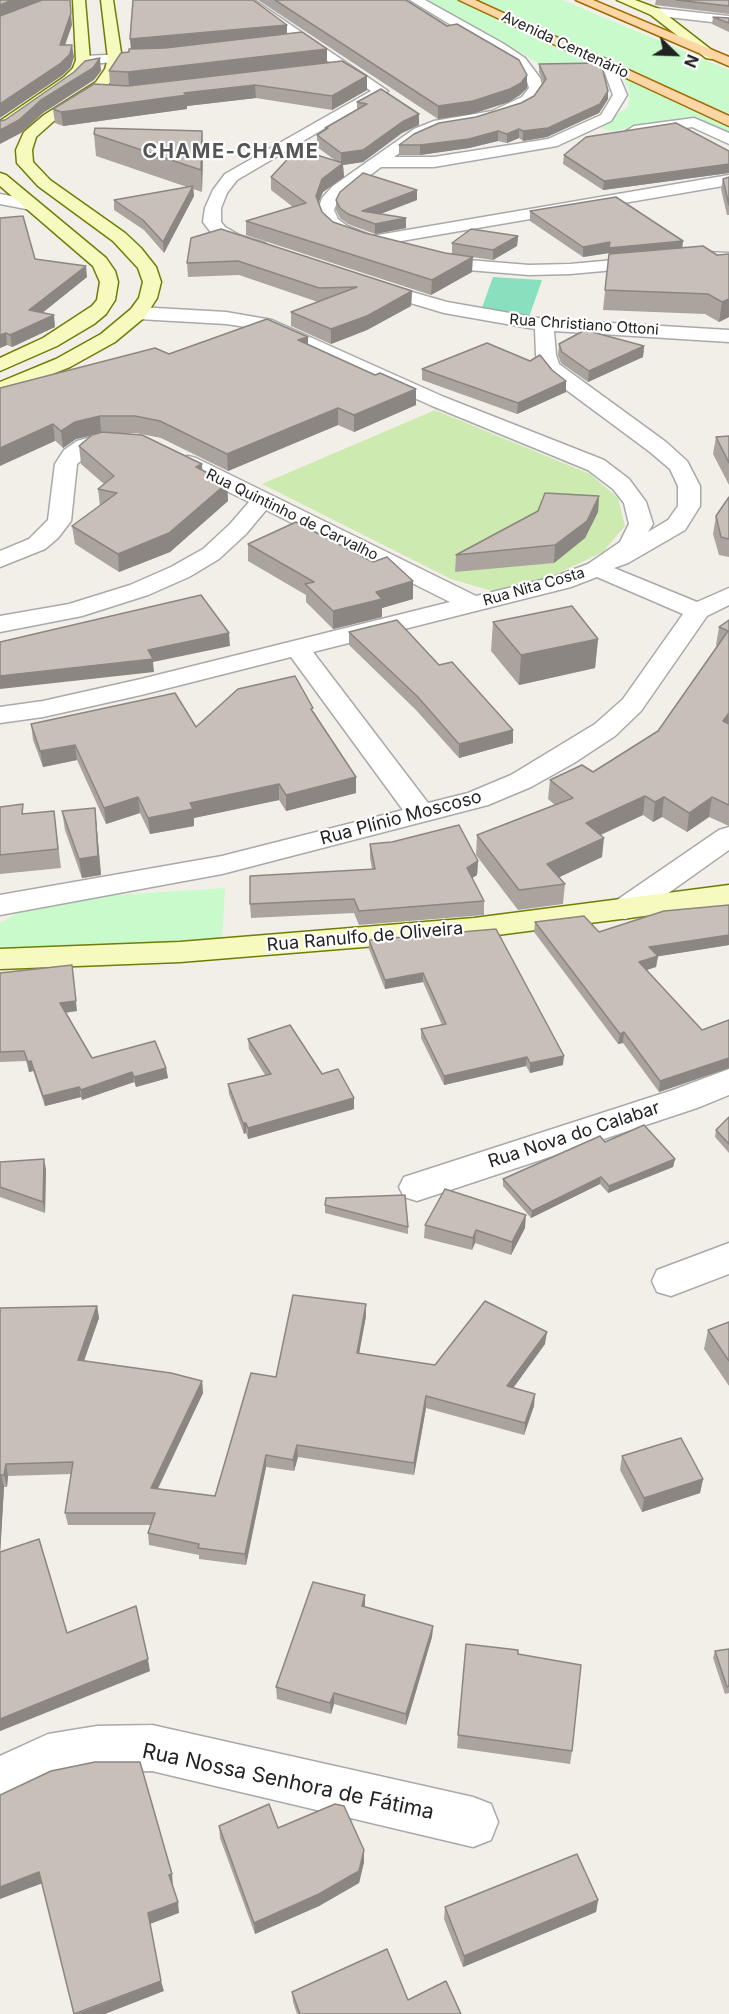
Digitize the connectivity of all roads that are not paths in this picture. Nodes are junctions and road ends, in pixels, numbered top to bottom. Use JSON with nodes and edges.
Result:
{"nodes":[{"id":1,"x":79,"y":0,"type":"edge"},
{"id":2,"x":107,"y":0,"type":"edge"},
{"id":3,"x":246,"y":0,"type":"edge"},
{"id":4,"x":416,"y":0,"type":"edge"},
{"id":5,"x":465,"y":0,"type":"edge"},
{"id":6,"x":582,"y":0,"type":"edge"},
{"id":7,"x":623,"y":0,"type":"edge"},
{"id":8,"x":655,"y":12,"type":"junction"},
{"id":9,"x":729,"y":20,"type":"edge"},
{"id":10,"x":307,"y":40,"type":"junction"},
{"id":11,"x":283,"y":43,"type":"edge"},
{"id":12,"x":711,"y":55,"type":"junction"},
{"id":13,"x":166,"y":56,"type":"edge"},
{"id":14,"x":115,"y":59,"type":"junction"},
{"id":15,"x":83,"y":60,"type":"junction"},
{"id":16,"x":600,"y":62,"type":"junction"},
{"id":17,"x":729,"y":62,"type":"edge"},
{"id":18,"x":347,"y":67,"type":"junction"},
{"id":19,"x":324,"y":70,"type":"edge"},
{"id":20,"x":93,"y":91,"type":"junction"},
{"id":21,"x":117,"y":94,"type":"edge"},
{"id":22,"x":416,"y":115,"type":"edge"},
{"id":23,"x":729,"y":122,"type":"edge"},
{"id":24,"x":434,"y":126,"type":"junction"},
{"id":25,"x":0,"y":128,"type":"edge"},
{"id":26,"x":0,"y":133,"type":"edge"},
{"id":27,"x":29,"y":135,"type":"junction"},
{"id":28,"x":729,"y":139,"type":"edge"},
{"id":29,"x":552,"y":143,"type":"junction"},
{"id":30,"x":375,"y":162,"type":"junction"},
{"id":31,"x":0,"y":178,"type":"edge"},
{"id":32,"x":729,"y":180,"type":"edge"},
{"id":33,"x":0,"y":199,"type":"edge"},
{"id":34,"x":31,"y":205,"type":"junction"},
{"id":35,"x":372,"y":240,"type":"junction"},
{"id":36,"x":273,"y":251,"type":"edge"},
{"id":37,"x":729,"y":258,"type":"edge"},
{"id":38,"x":350,"y":277,"type":"edge"},
{"id":39,"x":138,"y":313,"type":"junction"},
{"id":40,"x":544,"y":325,"type":"junction"},
{"id":41,"x":729,"y":336,"type":"edge"},
{"id":42,"x":0,"y":365,"type":"edge"},
{"id":43,"x":0,"y":389,"type":"edge"},
{"id":44,"x":144,"y":443,"type":"edge"},
{"id":45,"x":172,"y":455,"type":"edge"},
{"id":46,"x":262,"y":501,"type":"junction"},
{"id":47,"x":0,"y":560,"type":"edge"},
{"id":48,"x":597,"y":569,"type":"junction"},
{"id":49,"x":729,"y":595,"type":"edge"},
{"id":50,"x":473,"y":604,"type":"junction"},
{"id":51,"x":698,"y":611,"type":"junction"},
{"id":52,"x":0,"y":624,"type":"edge"},
{"id":53,"x":298,"y":649,"type":"junction"},
{"id":54,"x":0,"y":716,"type":"edge"},
{"id":55,"x":421,"y":814,"type":"junction"},
{"id":56,"x":729,"y":836,"type":"edge"},
{"id":57,"x":729,"y":895,"type":"edge"},
{"id":58,"x":0,"y":905,"type":"edge"},
{"id":59,"x":625,"y":909,"type":"junction"},
{"id":60,"x":0,"y":959,"type":"edge"},
{"id":61,"x":729,"y":1081,"type":"edge"},
{"id":62,"x":417,"y":1187,"type":"dead end"},
{"id":63,"x":729,"y":1258,"type":"edge"},
{"id":64,"x":671,"y":1281,"type":"dead end"},
{"id":65,"x":0,"y":1782,"type":"edge"},
{"id":66,"x":473,"y":1822,"type":"dead end"}],
"edges":[{"from":1,"to":15,"type":"main road"},
{"from":2,"to":14,"type":"main road"},
{"from":3,"to":10,"type":"street"},
{"from":4,"to":24,"type":"street"},
{"from":5,"to":16,"type":"main road","name":"Avenida Centenário"},
{"from":6,"to":12,"type":"main road"},
{"from":7,"to":8,"type":"main road"},
{"from":8,"to":9,"type":"street"},
{"from":8,"to":12,"type":"main road"},
{"from":10,"to":11,"type":"street"},
{"from":10,"to":18,"type":"street"},
{"from":12,"to":17,"type":"main road"},
{"from":13,"to":14,"type":"street"},
{"from":14,"to":15,"type":"street"},
{"from":14,"to":20,"type":"main road"},
{"from":15,"to":25,"type":"main road"},
{"from":16,"to":23,"type":"main road","name":"Avenida Centenário"},
{"from":16,"to":29,"type":"street"},
{"from":18,"to":19,"type":"street"},
{"from":18,"to":36,"type":"street"},
{"from":20,"to":21,"type":"street"},
{"from":20,"to":27,"type":"main road"},
{"from":22,"to":24,"type":"street"},
{"from":24,"to":30,"type":"street"},
{"from":26,"to":27,"type":"main road"},
{"from":27,"to":39,"type":"main road"},
{"from":28,"to":29,"type":"street"},
{"from":29,"to":30,"type":"street"},
{"from":30,"to":35,"type":"street"},
{"from":31,"to":34,"type":"main road"},
{"from":32,"to":35,"type":"street"},
{"from":33,"to":34,"type":"street"},
{"from":34,"to":42,"type":"main road"},
{"from":35,"to":37,"type":"street"},
{"from":38,"to":40,"type":"street","name":"Rua Christiano Ottoni"},
{"from":39,"to":43,"type":"main road"},
{"from":39,"to":48,"type":"street","name":"Rua Nita Costa"},
{"from":40,"to":41,"type":"street","name":"Rua Christiano Ottoni"},
{"from":40,"to":48,"type":"street"},
{"from":44,"to":47,"type":"street"},
{"from":45,"to":46,"type":"street","name":"Rua Quintinho de Carvalho"},
{"from":46,"to":50,"type":"street","name":"Rua Quintinho de Carvalho"},
{"from":46,"to":52,"type":"street"},
{"from":48,"to":50,"type":"street","name":"Rua Nita Costa"},
{"from":48,"to":51,"type":"street"},
{"from":49,"to":51,"type":"street","name":"Rua Plínio Moscoso"},
{"from":50,"to":53,"type":"street","name":"Rua Nita Costa"},
{"from":51,"to":55,"type":"street","name":"Rua Plínio Moscoso"},
{"from":53,"to":54,"type":"street","name":"Rua Nita Costa"},
{"from":53,"to":55,"type":"street"},
{"from":55,"to":58,"type":"street","name":"Rua Plínio Moscoso"},
{"from":56,"to":59,"type":"street"},
{"from":57,"to":59,"type":"main road","name":"Rua Ranulfo de Oliveira"},
{"from":59,"to":60,"type":"main road","name":"Rua Ranulfo de Oliveira"},
{"from":61,"to":62,"type":"street","name":"Rua Nova do Calabar"},
{"from":63,"to":64,"type":"street"},
{"from":65,"to":66,"type":"street","name":"Rua Nossa Senhora de Fátima"}]}
